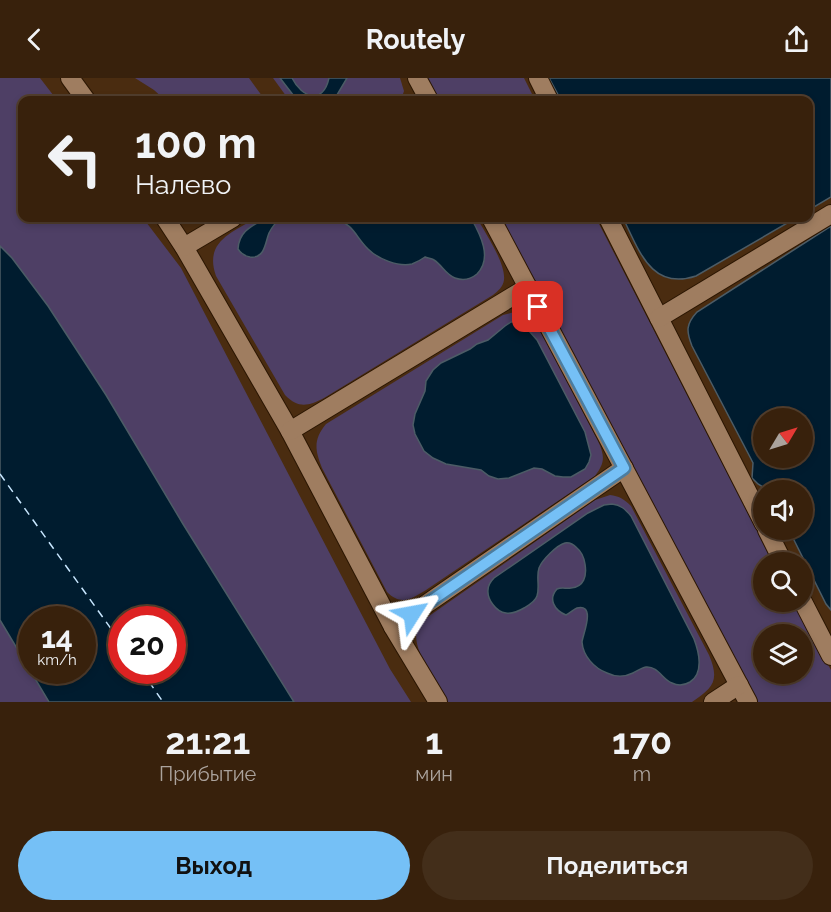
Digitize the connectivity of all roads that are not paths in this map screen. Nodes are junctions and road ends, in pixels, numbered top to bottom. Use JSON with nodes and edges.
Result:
{"nodes":[{"id":1,"x":70,"y":78,"type":"edge"},
{"id":2,"x":417,"y":78,"type":"edge"},
{"id":3,"x":538,"y":78,"type":"edge"},
{"id":4,"x":83,"y":96,"type":"edge"},
{"id":5,"x":427,"y":96,"type":"edge"},
{"id":6,"x":547,"y":96,"type":"edge"},
{"id":7,"x":831,"y":214,"type":"edge"},
{"id":8,"x":168,"y":222,"type":"edge"},
{"id":9,"x":226,"y":222,"type":"edge"},
{"id":10,"x":493,"y":222,"type":"edge"},
{"id":11,"x":610,"y":222,"type":"edge"},
{"id":12,"x":184,"y":247,"type":"junction"},
{"id":13,"x":528,"y":287,"type":"junction"},
{"id":14,"x":659,"y":318,"type":"junction"},
{"id":15,"x":290,"y":431,"type":"junction"},
{"id":16,"x":624,"y":468,"type":"junction"},
{"id":17,"x":753,"y":502,"type":"edge"},
{"id":18,"x":808,"y":612,"type":"edge"},
{"id":19,"x":393,"y":627,"type":"junction"},
{"id":20,"x":830,"y":653,"type":"edge"},
{"id":21,"x":739,"y":685,"type":"junction"},
{"id":22,"x":438,"y":702,"type":"edge"},
{"id":23,"x":713,"y":702,"type":"edge"},
{"id":24,"x":748,"y":702,"type":"edge"}],
"edges":[{"from":1,"to":4,"type":"lane"},
{"from":2,"to":5,"type":"lane"},
{"from":3,"to":6,"type":"lane"},
{"from":7,"to":14,"type":"lane"},
{"from":8,"to":12,"type":"lane"},
{"from":9,"to":12,"type":"lane"},
{"from":10,"to":13,"type":"lane"},
{"from":11,"to":14,"type":"lane"},
{"from":12,"to":15,"type":"lane"},
{"from":13,"to":15,"type":"lane"},
{"from":13,"to":16,"type":"lane"},
{"from":14,"to":17,"type":"lane"},
{"from":15,"to":19,"type":"lane"},
{"from":16,"to":19,"type":"lane"},
{"from":16,"to":21,"type":"lane"},
{"from":18,"to":20,"type":"lane"},
{"from":19,"to":22,"type":"lane"},
{"from":21,"to":23,"type":"lane"},
{"from":21,"to":24,"type":"lane"}]}
